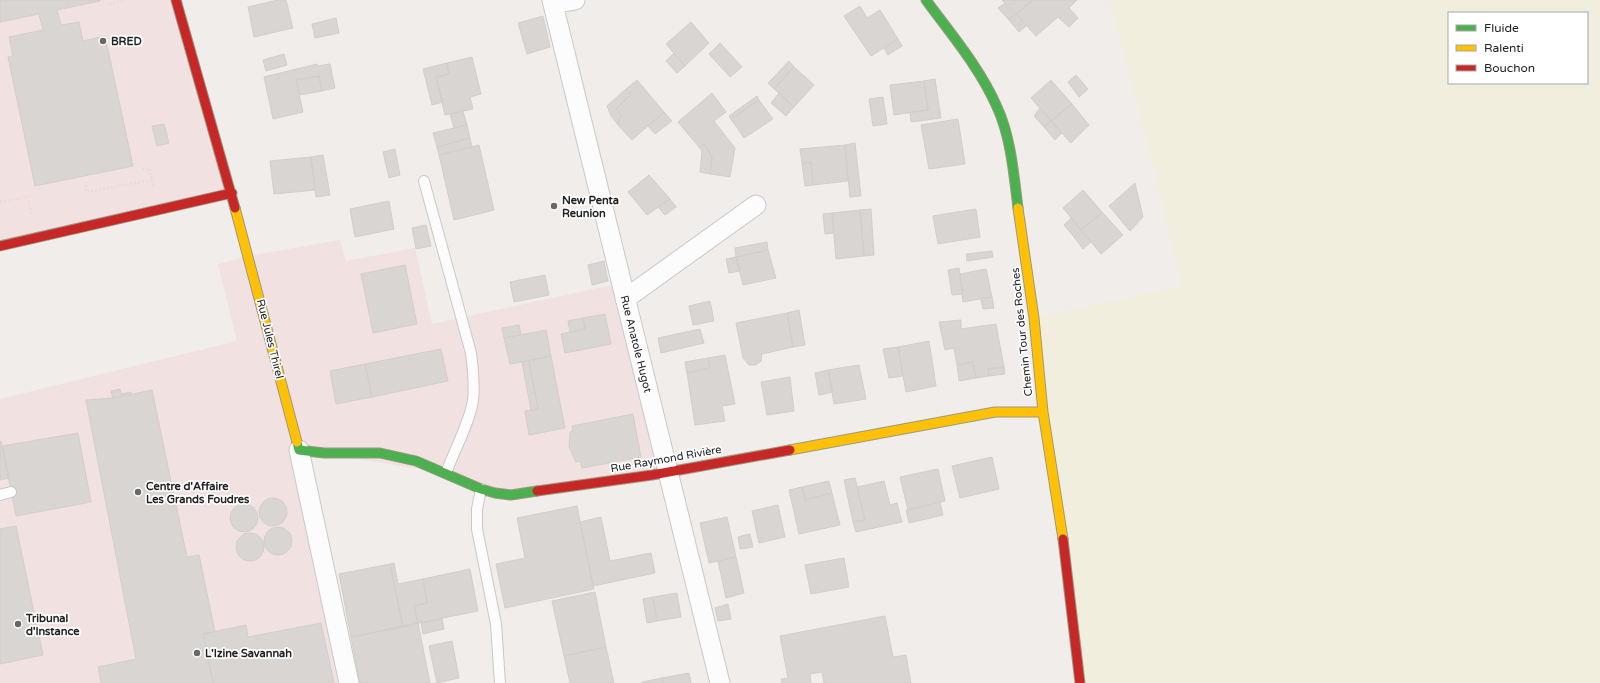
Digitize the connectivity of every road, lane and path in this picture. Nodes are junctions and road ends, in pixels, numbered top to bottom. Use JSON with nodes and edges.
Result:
{"nodes":[{"id":1,"x":126,"y":0,"type":"edge"},
{"id":2,"x":176,"y":0,"type":"edge"},
{"id":3,"x":575,"y":0,"type":"edge"},
{"id":4,"x":926,"y":0,"type":"edge"},
{"id":5,"x":553,"y":2,"type":"edge"},
{"id":6,"x":109,"y":4,"type":"dead end"},
{"id":7,"x":142,"y":169,"type":"dead end"},
{"id":8,"x":152,"y":180,"type":"junction"},
{"id":9,"x":424,"y":181,"type":"dead end"},
{"id":10,"x":86,"y":185,"type":"dead end"},
{"id":11,"x":160,"y":188,"type":"dead end"},
{"id":12,"x":154,"y":189,"type":"junction"},
{"id":13,"x":147,"y":191,"type":"dead end"},
{"id":14,"x":232,"y":193,"type":"junction"},
{"id":15,"x":0,"y":202,"type":"edge"},
{"id":16,"x":756,"y":205,"type":"dead end"},
{"id":17,"x":37,"y":217,"type":"dead end"},
{"id":18,"x":33,"y":218,"type":"junction"},
{"id":19,"x":26,"y":219,"type":"dead end"},
{"id":20,"x":0,"y":246,"type":"edge"},
{"id":21,"x":625,"y":299,"type":"junction"},
{"id":22,"x":1043,"y":412,"type":"junction"},
{"id":23,"x":299,"y":450,"type":"junction"},
{"id":24,"x":667,"y":472,"type":"junction"},
{"id":25,"x":446,"y":473,"type":"junction"},
{"id":26,"x":481,"y":489,"type":"junction"},
{"id":27,"x":11,"y":492,"type":"dead end"},
{"id":28,"x":0,"y":495,"type":"edge"},
{"id":29,"x":349,"y":683,"type":"edge"},
{"id":30,"x":500,"y":683,"type":"edge"},
{"id":31,"x":720,"y":683,"type":"edge"},
{"id":32,"x":1080,"y":683,"type":"edge"}],
"edges":[{"from":1,"to":6,"type":"path"},
{"from":2,"to":14,"type":"street","name":"Rue Jules Thirel"},
{"from":3,"to":5,"type":"street"},
{"from":4,"to":22,"type":"street","name":"Chemin Tour des Roches"},
{"from":5,"to":21,"type":"street","name":"Rue Anatole Hugot"},
{"from":7,"to":8,"type":"path"},
{"from":8,"to":10,"type":"path"},
{"from":8,"to":12,"type":"path"},
{"from":9,"to":25,"type":"lane"},
{"from":11,"to":12,"type":"path"},
{"from":12,"to":13,"type":"path"},
{"from":14,"to":20,"type":"street"},
{"from":14,"to":23,"type":"street","name":"Rue Jules Thirel"},
{"from":15,"to":18,"type":"path"},
{"from":16,"to":21,"type":"street"},
{"from":17,"to":18,"type":"path"},
{"from":18,"to":19,"type":"path"},
{"from":21,"to":24,"type":"street","name":"Rue Anatole Hugot"},
{"from":22,"to":24,"type":"street","name":"Rue Raymond Rivière"},
{"from":22,"to":32,"type":"street","name":"Chemin Tour des Roches"},
{"from":23,"to":25,"type":"street","name":"Rue Raymond Rivière"},
{"from":23,"to":29,"type":"street","name":"Rue Jules Thirel"},
{"from":24,"to":26,"type":"street","name":"Rue Raymond Rivière"},
{"from":24,"to":31,"type":"street","name":"Rue Anatole Hugot"},
{"from":25,"to":26,"type":"street","name":"Rue Raymond Rivière"},
{"from":26,"to":30,"type":"lane"},
{"from":27,"to":28,"type":"lane"}]}
